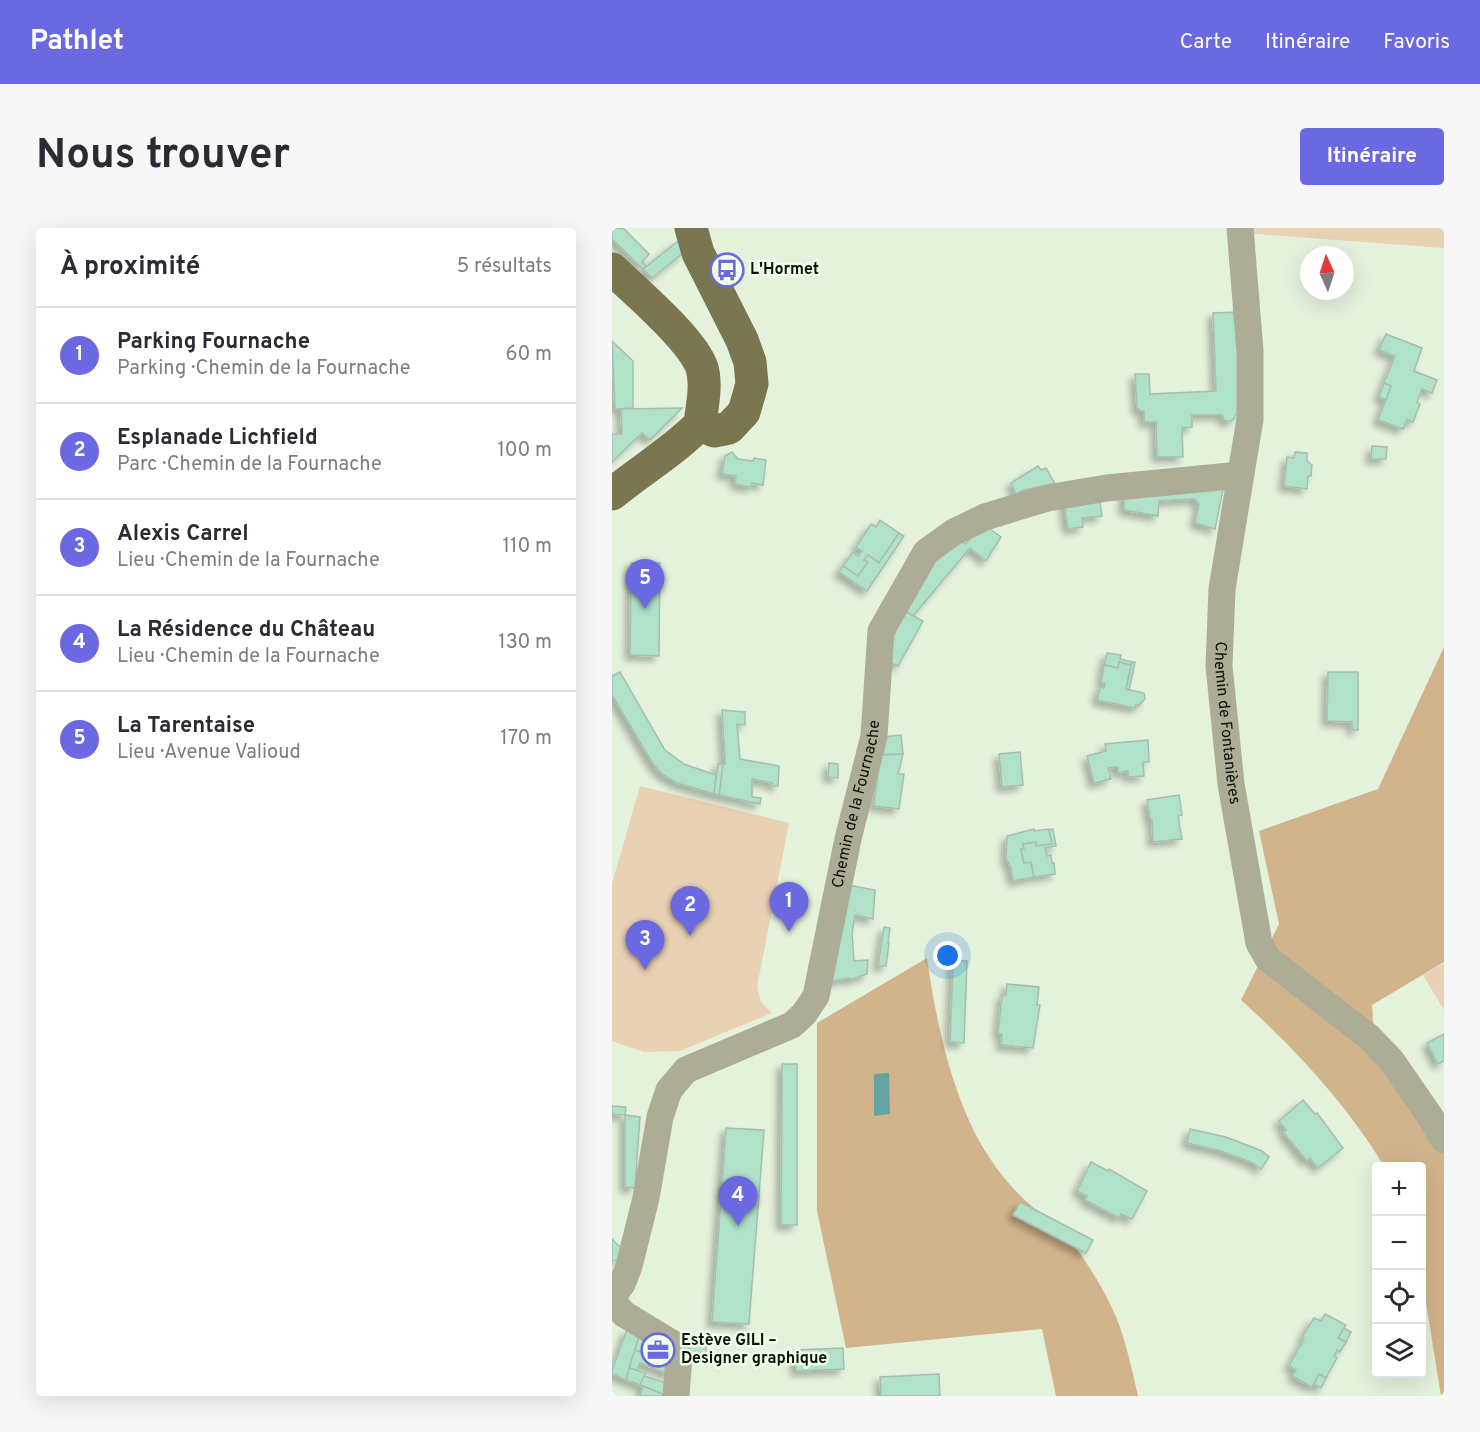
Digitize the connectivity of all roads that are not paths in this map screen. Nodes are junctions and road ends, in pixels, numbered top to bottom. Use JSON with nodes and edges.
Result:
{"nodes":[{"id":1,"x":691,"y":228,"type":"edge"},
{"id":2,"x":1240,"y":228,"type":"edge"},
{"id":3,"x":612,"y":269,"type":"edge"},
{"id":4,"x":700,"y":424,"type":"junction"},
{"id":5,"x":1240,"y":475,"type":"junction"},
{"id":6,"x":612,"y":494,"type":"edge"},
{"id":7,"x":1444,"y":1140,"type":"edge"},
{"id":8,"x":612,"y":1299,"type":"edge"},
{"id":9,"x":676,"y":1396,"type":"edge"}],
"edges":[{"from":1,"to":4,"type":"main road"},
{"from":2,"to":5,"type":"street","name":"Chemin de Fontanières"},
{"from":3,"to":4,"type":"main road"},
{"from":4,"to":6,"type":"main road"},
{"from":5,"to":7,"type":"street","name":"Chemin de Fontanières"},
{"from":5,"to":8,"type":"street","name":"Chemin de la Fournache"},
{"from":8,"to":9,"type":"street"}]}
